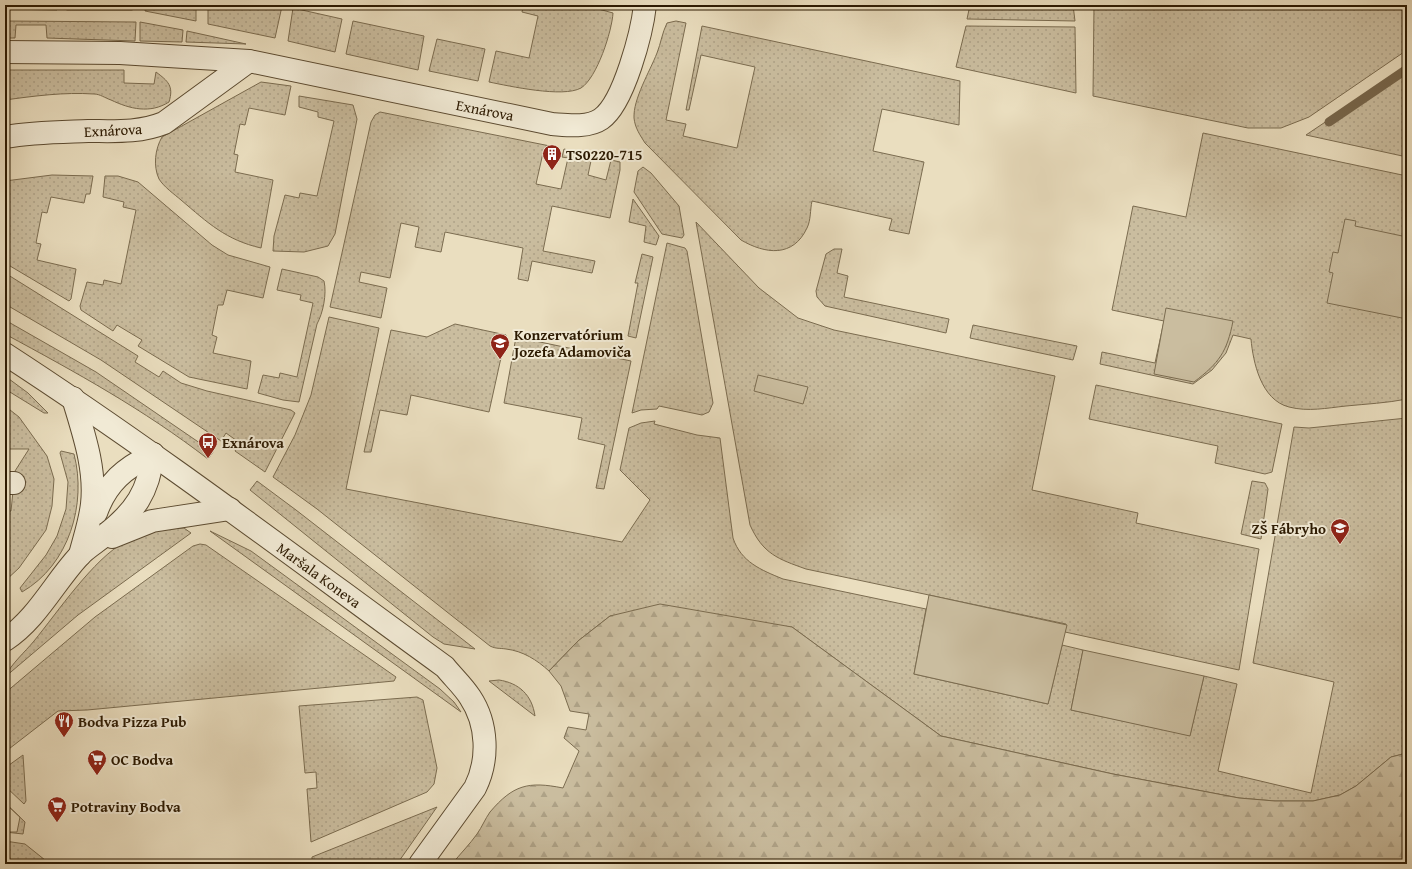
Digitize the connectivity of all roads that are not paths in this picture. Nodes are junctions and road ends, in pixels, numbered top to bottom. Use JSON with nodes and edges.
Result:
{"nodes":[{"id":1,"x":645,"y":5,"type":"edge"},
{"id":2,"x":5,"y":52,"type":"edge"},
{"id":3,"x":249,"y":62,"type":"junction"},
{"id":4,"x":5,"y":137,"type":"edge"},
{"id":5,"x":5,"y":354,"type":"edge"},
{"id":6,"x":74,"y":398,"type":"junction"},
{"id":7,"x":153,"y":454,"type":"junction"},
{"id":8,"x":230,"y":509,"type":"junction"},
{"id":9,"x":80,"y":555,"type":"junction"},
{"id":10,"x":5,"y":640,"type":"edge"},
{"id":11,"x":420,"y":864,"type":"edge"}],
"edges":[{"from":1,"to":3,"type":"street","name":"Exnárova"},
{"from":2,"to":3,"type":"street","name":"Exnárova"},
{"from":3,"to":4,"type":"street","name":"Exnárova"},
{"from":5,"to":6,"type":"street","name":"Maršala Koneva"},
{"from":6,"to":7,"type":"street","name":"Maršala Koneva"},
{"from":6,"to":9,"type":"street"},
{"from":7,"to":8,"type":"street","name":"Maršala Koneva"},
{"from":7,"to":9,"type":"street"},
{"from":7,"to":9,"type":"street"},
{"from":8,"to":9,"type":"street"},
{"from":8,"to":11,"type":"street","name":"Maršala Koneva"},
{"from":9,"to":10,"type":"street"}]}
